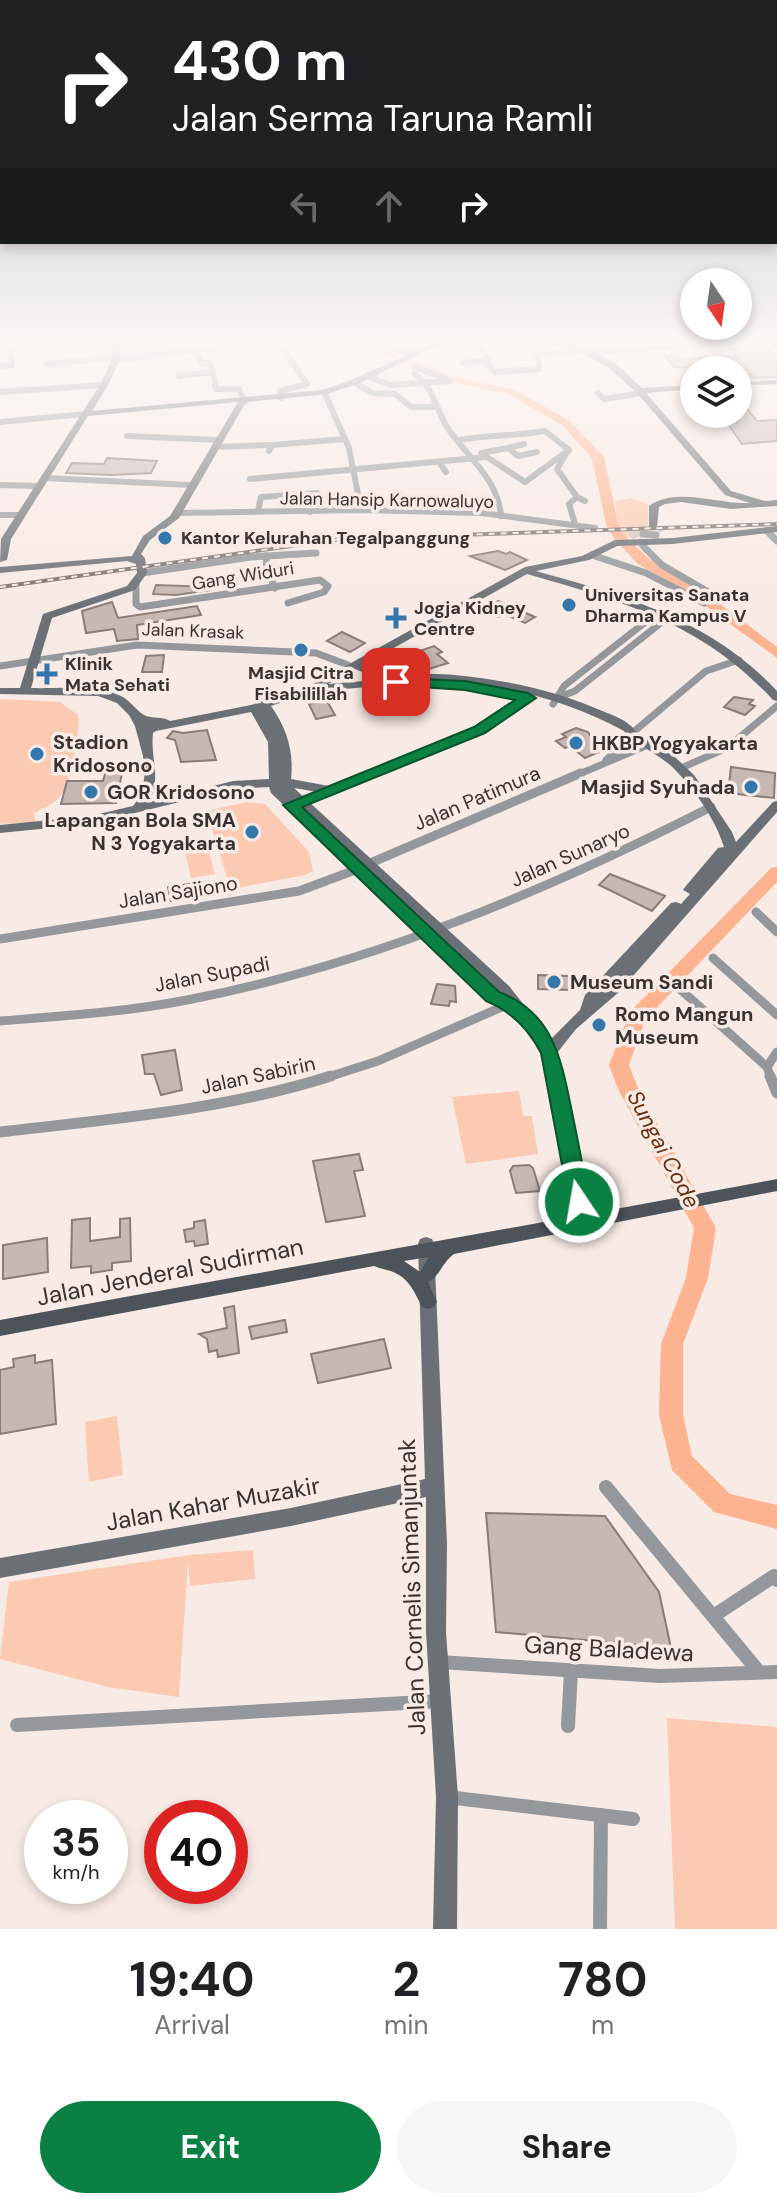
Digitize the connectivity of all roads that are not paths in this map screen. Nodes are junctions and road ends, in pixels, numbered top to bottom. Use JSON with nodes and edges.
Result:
{"nodes":[{"id":1,"x":75,"y":430,"type":"edge"},
{"id":2,"x":225,"y":430,"type":"edge"},
{"id":3,"x":342,"y":430,"type":"edge"},
{"id":4,"x":452,"y":430,"type":"edge"},
{"id":5,"x":673,"y":430,"type":"edge"},
{"id":6,"x":127,"y":436,"type":"dead end"},
{"id":7,"x":345,"y":439,"type":"junction"},
{"id":8,"x":458,"y":440,"type":"junction"},
{"id":9,"x":216,"y":443,"type":"junction"},
{"id":10,"x":524,"y":444,"type":"dead end"},
{"id":11,"x":508,"y":448,"type":"junction"},
{"id":12,"x":569,"y":450,"type":"junction"},
{"id":13,"x":537,"y":452,"type":"dead end"},
{"id":14,"x":471,"y":457,"type":"junction"},
{"id":15,"x":439,"y":462,"type":"junction"},
{"id":16,"x":357,"y":471,"type":"junction"},
{"id":17,"x":446,"y":472,"type":"dead end"},
{"id":18,"x":710,"y":474,"type":"junction"},
{"id":19,"x":250,"y":479,"type":"dead end"},
{"id":20,"x":41,"y":482,"type":"junction"},
{"id":21,"x":0,"y":485,"type":"edge"},
{"id":22,"x":191,"y":485,"type":"junction"},
{"id":23,"x":577,"y":497,"type":"junction"},
{"id":24,"x":689,"y":500,"type":"junction"},
{"id":25,"x":585,"y":501,"type":"dead end"},
{"id":26,"x":777,"y":503,"type":"edge"},
{"id":27,"x":764,"y":504,"type":"junction"},
{"id":28,"x":361,"y":510,"type":"junction"},
{"id":29,"x":258,"y":511,"type":"junction"},
{"id":30,"x":310,"y":512,"type":"junction"},
{"id":31,"x":177,"y":513,"type":"junction"},
{"id":32,"x":0,"y":515,"type":"edge"},
{"id":33,"x":20,"y":515,"type":"junction"},
{"id":34,"x":501,"y":516,"type":"junction"},
{"id":35,"x":575,"y":524,"type":"junction"},
{"id":36,"x":595,"y":528,"type":"dead end"},
{"id":37,"x":772,"y":529,"type":"edge"},
{"id":38,"x":653,"y":536,"type":"junction"},
{"id":39,"x":777,"y":541,"type":"edge"},
{"id":40,"x":614,"y":542,"type":"junction"},
{"id":41,"x":316,"y":553,"type":"dead end"},
{"id":42,"x":592,"y":555,"type":"junction"},
{"id":43,"x":266,"y":556,"type":"junction"},
{"id":44,"x":1,"y":564,"type":"edge"},
{"id":45,"x":138,"y":568,"type":"junction"},
{"id":46,"x":525,"y":571,"type":"junction"},
{"id":47,"x":275,"y":588,"type":"junction"},
{"id":48,"x":722,"y":600,"type":"dead end"},
{"id":49,"x":288,"y":603,"type":"dead end"},
{"id":50,"x":704,"y":603,"type":"dead end"},
{"id":51,"x":662,"y":615,"type":"junction"},
{"id":52,"x":603,"y":653,"type":"junction"},
{"id":53,"x":615,"y":658,"type":"junction"},
{"id":54,"x":35,"y":660,"type":"junction"},
{"id":55,"x":739,"y":660,"type":"junction"},
{"id":56,"x":0,"y":666,"type":"edge"},
{"id":57,"x":353,"y":666,"type":"junction"},
{"id":58,"x":25,"y":689,"type":"junction"},
{"id":59,"x":0,"y":691,"type":"edge"},
{"id":60,"x":304,"y":691,"type":"junction"},
{"id":61,"x":531,"y":695,"type":"junction"},
{"id":62,"x":777,"y":698,"type":"edge"},
{"id":63,"x":555,"y":701,"type":"junction"},
{"id":64,"x":259,"y":706,"type":"junction"},
{"id":65,"x":777,"y":706,"type":"edge"},
{"id":66,"x":135,"y":714,"type":"junction"},
{"id":67,"x":631,"y":734,"type":"junction"},
{"id":68,"x":145,"y":742,"type":"junction"},
{"id":69,"x":648,"y":745,"type":"junction"},
{"id":70,"x":600,"y":765,"type":"junction"},
{"id":71,"x":681,"y":768,"type":"junction"},
{"id":72,"x":281,"y":786,"type":"junction"},
{"id":73,"x":329,"y":790,"type":"junction"},
{"id":74,"x":296,"y":803,"type":"junction"},
{"id":75,"x":777,"y":805,"type":"edge"},
{"id":76,"x":711,"y":807,"type":"junction"},
{"id":77,"x":137,"y":809,"type":"junction"},
{"id":78,"x":65,"y":828,"type":"junction"},
{"id":79,"x":4,"y":830,"type":"edge"},
{"id":80,"x":0,"y":840,"type":"edge"},
{"id":81,"x":732,"y":848,"type":"junction"},
{"id":82,"x":363,"y":866,"type":"junction"},
{"id":83,"x":756,"y":912,"type":"dead end"},
{"id":84,"x":777,"y":932,"type":"edge"},
{"id":85,"x":433,"y":933,"type":"junction"},
{"id":86,"x":0,"y":939,"type":"edge"},
{"id":87,"x":713,"y":958,"type":"dead end"},
{"id":88,"x":681,"y":990,"type":"dead end"},
{"id":89,"x":511,"y":1003,"type":"junction"},
{"id":90,"x":777,"y":1015,"type":"edge"},
{"id":91,"x":0,"y":1021,"type":"edge"},
{"id":92,"x":777,"y":1052,"type":"edge"},
{"id":93,"x":550,"y":1053,"type":"junction"},
{"id":94,"x":767,"y":1067,"type":"junction"},
{"id":95,"x":777,"y":1093,"type":"edge"},
{"id":96,"x":0,"y":1132,"type":"edge"},
{"id":97,"x":772,"y":1186,"type":"edge"},
{"id":98,"x":615,"y":1213,"type":"junction"},
{"id":99,"x":582,"y":1215,"type":"junction"},
{"id":100,"x":478,"y":1234,"type":"junction"},
{"id":101,"x":426,"y":1247,"type":"junction"},
{"id":102,"x":450,"y":1248,"type":"junction"},
{"id":103,"x":356,"y":1262,"type":"junction"},
{"id":104,"x":427,"y":1275,"type":"junction"},
{"id":105,"x":428,"y":1302,"type":"junction"},
{"id":106,"x":0,"y":1328,"type":"edge"},
{"id":107,"x":435,"y":1486,"type":"junction"},
{"id":108,"x":606,"y":1487,"type":"dead end"},
{"id":109,"x":0,"y":1568,"type":"edge"},
{"id":110,"x":777,"y":1580,"type":"edge"},
{"id":111,"x":715,"y":1615,"type":"junction"},
{"id":112,"x":439,"y":1662,"type":"junction"},
{"id":113,"x":571,"y":1671,"type":"junction"},
{"id":114,"x":759,"y":1672,"type":"junction"},
{"id":115,"x":777,"y":1672,"type":"edge"},
{"id":116,"x":441,"y":1701,"type":"junction"},
{"id":117,"x":17,"y":1725,"type":"dead end"},
{"id":118,"x":568,"y":1726,"type":"dead end"},
{"id":119,"x":447,"y":1797,"type":"junction"},
{"id":120,"x":601,"y":1815,"type":"junction"},
{"id":121,"x":633,"y":1819,"type":"dead end"},
{"id":122,"x":445,"y":1929,"type":"edge"},
{"id":123,"x":600,"y":1929,"type":"edge"}],
"edges":[{"from":1,"to":20,"type":"street"},
{"from":2,"to":9,"type":"street"},
{"from":3,"to":7,"type":"street"},
{"from":4,"to":8,"type":"street"},
{"from":5,"to":18,"type":"street"},
{"from":6,"to":9,"type":"street"},
{"from":7,"to":9,"type":"street"},
{"from":7,"to":16,"type":"street"},
{"from":8,"to":12,"type":"street"},
{"from":8,"to":14,"type":"street"},
{"from":9,"to":22,"type":"street"},
{"from":10,"to":11,"type":"street"},
{"from":11,"to":13,"type":"street"},
{"from":11,"to":14,"type":"street"},
{"from":12,"to":14,"type":"street"},
{"from":12,"to":23,"type":"street"},
{"from":14,"to":15,"type":"street"},
{"from":14,"to":34,"type":"street"},
{"from":15,"to":16,"type":"street"},
{"from":15,"to":17,"type":"street"},
{"from":16,"to":19,"type":"street"},
{"from":16,"to":28,"type":"street"},
{"from":18,"to":24,"type":"street"},
{"from":18,"to":27,"type":"street"},
{"from":20,"to":21,"type":"street"},
{"from":20,"to":22,"type":"street"},
{"from":20,"to":33,"type":"street"},
{"from":22,"to":31,"type":"street"},
{"from":23,"to":25,"type":"street"},
{"from":23,"to":35,"type":"street"},
{"from":24,"to":27,"type":"street"},
{"from":24,"to":38,"type":"street"},
{"from":26,"to":27,"type":"street"},
{"from":28,"to":30,"type":"street","name":"Jalan Hansip Karnowaluyo"},
{"from":28,"to":34,"type":"street","name":"Jalan Hansip Karnowaluyo"},
{"from":29,"to":30,"type":"street","name":"Jalan Hansip Karnowaluyo"},
{"from":29,"to":30,"type":"street"},
{"from":29,"to":31,"type":"street","name":"Jalan Hansip Karnowaluyo"},
{"from":31,"to":45,"type":"street"},
{"from":32,"to":33,"type":"street"},
{"from":33,"to":44,"type":"street"},
{"from":34,"to":35,"type":"street","name":"Jalan Hansip Karnowaluyo"},
{"from":35,"to":36,"type":"street","name":"Jalan Hansip Karnowaluyo"},
{"from":37,"to":38,"type":"street"},
{"from":37,"to":39,"type":"street"},
{"from":38,"to":40,"type":"street"},
{"from":38,"to":48,"type":"street"},
{"from":40,"to":42,"type":"street"},
{"from":40,"to":57,"type":"street"},
{"from":41,"to":43,"type":"street"},
{"from":42,"to":46,"type":"street"},
{"from":42,"to":50,"type":"street"},
{"from":43,"to":45,"type":"street"},
{"from":43,"to":47,"type":"street"},
{"from":44,"to":45,"type":"street"},
{"from":45,"to":47,"type":"street","name":"Gang Widuri"},
{"from":45,"to":54,"type":"street"},
{"from":46,"to":51,"type":"street"},
{"from":46,"to":57,"type":"street"},
{"from":47,"to":49,"type":"street","name":"Gang Widuri"},
{"from":51,"to":52,"type":"street"},
{"from":51,"to":53,"type":"street"},
{"from":51,"to":55,"type":"street"},
{"from":52,"to":53,"type":"street"},
{"from":52,"to":63,"type":"street"},
{"from":53,"to":63,"type":"street"},
{"from":54,"to":56,"type":"street","name":"Jalan Krasak"},
{"from":54,"to":57,"type":"street","name":"Jalan Krasak"},
{"from":54,"to":58,"type":"street"},
{"from":55,"to":62,"type":"street"},
{"from":55,"to":67,"type":"street","name":"Jalan Patimura"},
{"from":57,"to":60,"type":"street"},
{"from":57,"to":61,"type":"street"},
{"from":57,"to":66,"type":"street"},
{"from":58,"to":59,"type":"street"},
{"from":58,"to":66,"type":"street"},
{"from":60,"to":61,"type":"street"},
{"from":60,"to":64,"type":"street"},
{"from":61,"to":63,"type":"street"},
{"from":61,"to":73,"type":"street"},
{"from":63,"to":67,"type":"street"},
{"from":64,"to":68,"type":"street"},
{"from":64,"to":72,"type":"street"},
{"from":65,"to":71,"type":"street"},
{"from":66,"to":68,"type":"street"},
{"from":67,"to":69,"type":"street"},
{"from":67,"to":70,"type":"street","name":"Jalan Patimura"},
{"from":68,"to":77,"type":"street"},
{"from":69,"to":70,"type":"street","name":"Jalan Patimura"},
{"from":69,"to":71,"type":"street"},
{"from":70,"to":82,"type":"street","name":"Jalan Patimura"},
{"from":71,"to":76,"type":"street"},
{"from":72,"to":73,"type":"street"},
{"from":72,"to":74,"type":"street"},
{"from":72,"to":77,"type":"street"},
{"from":72,"to":78,"type":"street"},
{"from":73,"to":74,"type":"street"},
{"from":74,"to":82,"type":"street"},
{"from":75,"to":81,"type":"street"},
{"from":76,"to":81,"type":"street"},
{"from":76,"to":85,"type":"street","name":"Jalan Sunaryo"},
{"from":77,"to":78,"type":"street"},
{"from":78,"to":79,"type":"street"},
{"from":78,"to":80,"type":"street"},
{"from":81,"to":93,"type":"street"},
{"from":82,"to":85,"type":"street"},
{"from":82,"to":86,"type":"street","name":"Jalan Sajiono"},
{"from":83,"to":84,"type":"street"},
{"from":85,"to":89,"type":"street"},
{"from":85,"to":91,"type":"street","name":"Jalan Supadi"},
{"from":87,"to":90,"type":"street"},
{"from":88,"to":94,"type":"street"},
{"from":89,"to":93,"type":"street"},
{"from":89,"to":96,"type":"street","name":"Jalan Sabirin"},
{"from":92,"to":94,"type":"street"},
{"from":93,"to":99,"type":"street"},
{"from":94,"to":95,"type":"street"},
{"from":97,"to":98,"type":"main road","name":"Jalan Jenderal Sudirman"},
{"from":98,"to":99,"type":"main road","name":"Jalan Jenderal Sudirman"},
{"from":98,"to":102,"type":"main road","name":"Jalan Jenderal Sudirman"},
{"from":99,"to":100,"type":"main road","name":"Jalan Jenderal Sudirman"},
{"from":100,"to":101,"type":"main road","name":"Jalan Jenderal Sudirman"},
{"from":100,"to":102,"type":"main road"},
{"from":101,"to":102,"type":"main road","name":"Jalan Jenderal Sudirman"},
{"from":101,"to":103,"type":"main road","name":"Jalan Jenderal Sudirman"},
{"from":101,"to":104,"type":"street","name":"Jalan Cornelis Simanjuntak"},
{"from":102,"to":104,"type":"main road"},
{"from":103,"to":105,"type":"main road"},
{"from":103,"to":106,"type":"main road","name":"Jalan Jenderal Sudirman"},
{"from":104,"to":105,"type":"street","name":"Jalan Cornelis Simanjuntak"},
{"from":105,"to":107,"type":"street","name":"Jalan Cornelis Simanjuntak"},
{"from":107,"to":109,"type":"street","name":"Jalan Kahar Muzakir"},
{"from":107,"to":112,"type":"street","name":"Jalan Cornelis Simanjuntak"},
{"from":108,"to":111,"type":"street"},
{"from":110,"to":111,"type":"street"},
{"from":111,"to":114,"type":"street"},
{"from":112,"to":113,"type":"street","name":"Gang Baladewa"},
{"from":112,"to":116,"type":"street","name":"Jalan Cornelis Simanjuntak"},
{"from":113,"to":114,"type":"street","name":"Gang Baladewa"},
{"from":113,"to":118,"type":"street"},
{"from":114,"to":115,"type":"street","name":"Gang Baladewa"},
{"from":116,"to":117,"type":"street"},
{"from":116,"to":119,"type":"street","name":"Jalan Cornelis Simanjuntak"},
{"from":119,"to":120,"type":"street"},
{"from":119,"to":122,"type":"street","name":"Jalan Cornelis Simanjuntak"},
{"from":120,"to":121,"type":"street"},
{"from":120,"to":123,"type":"street"}]}
